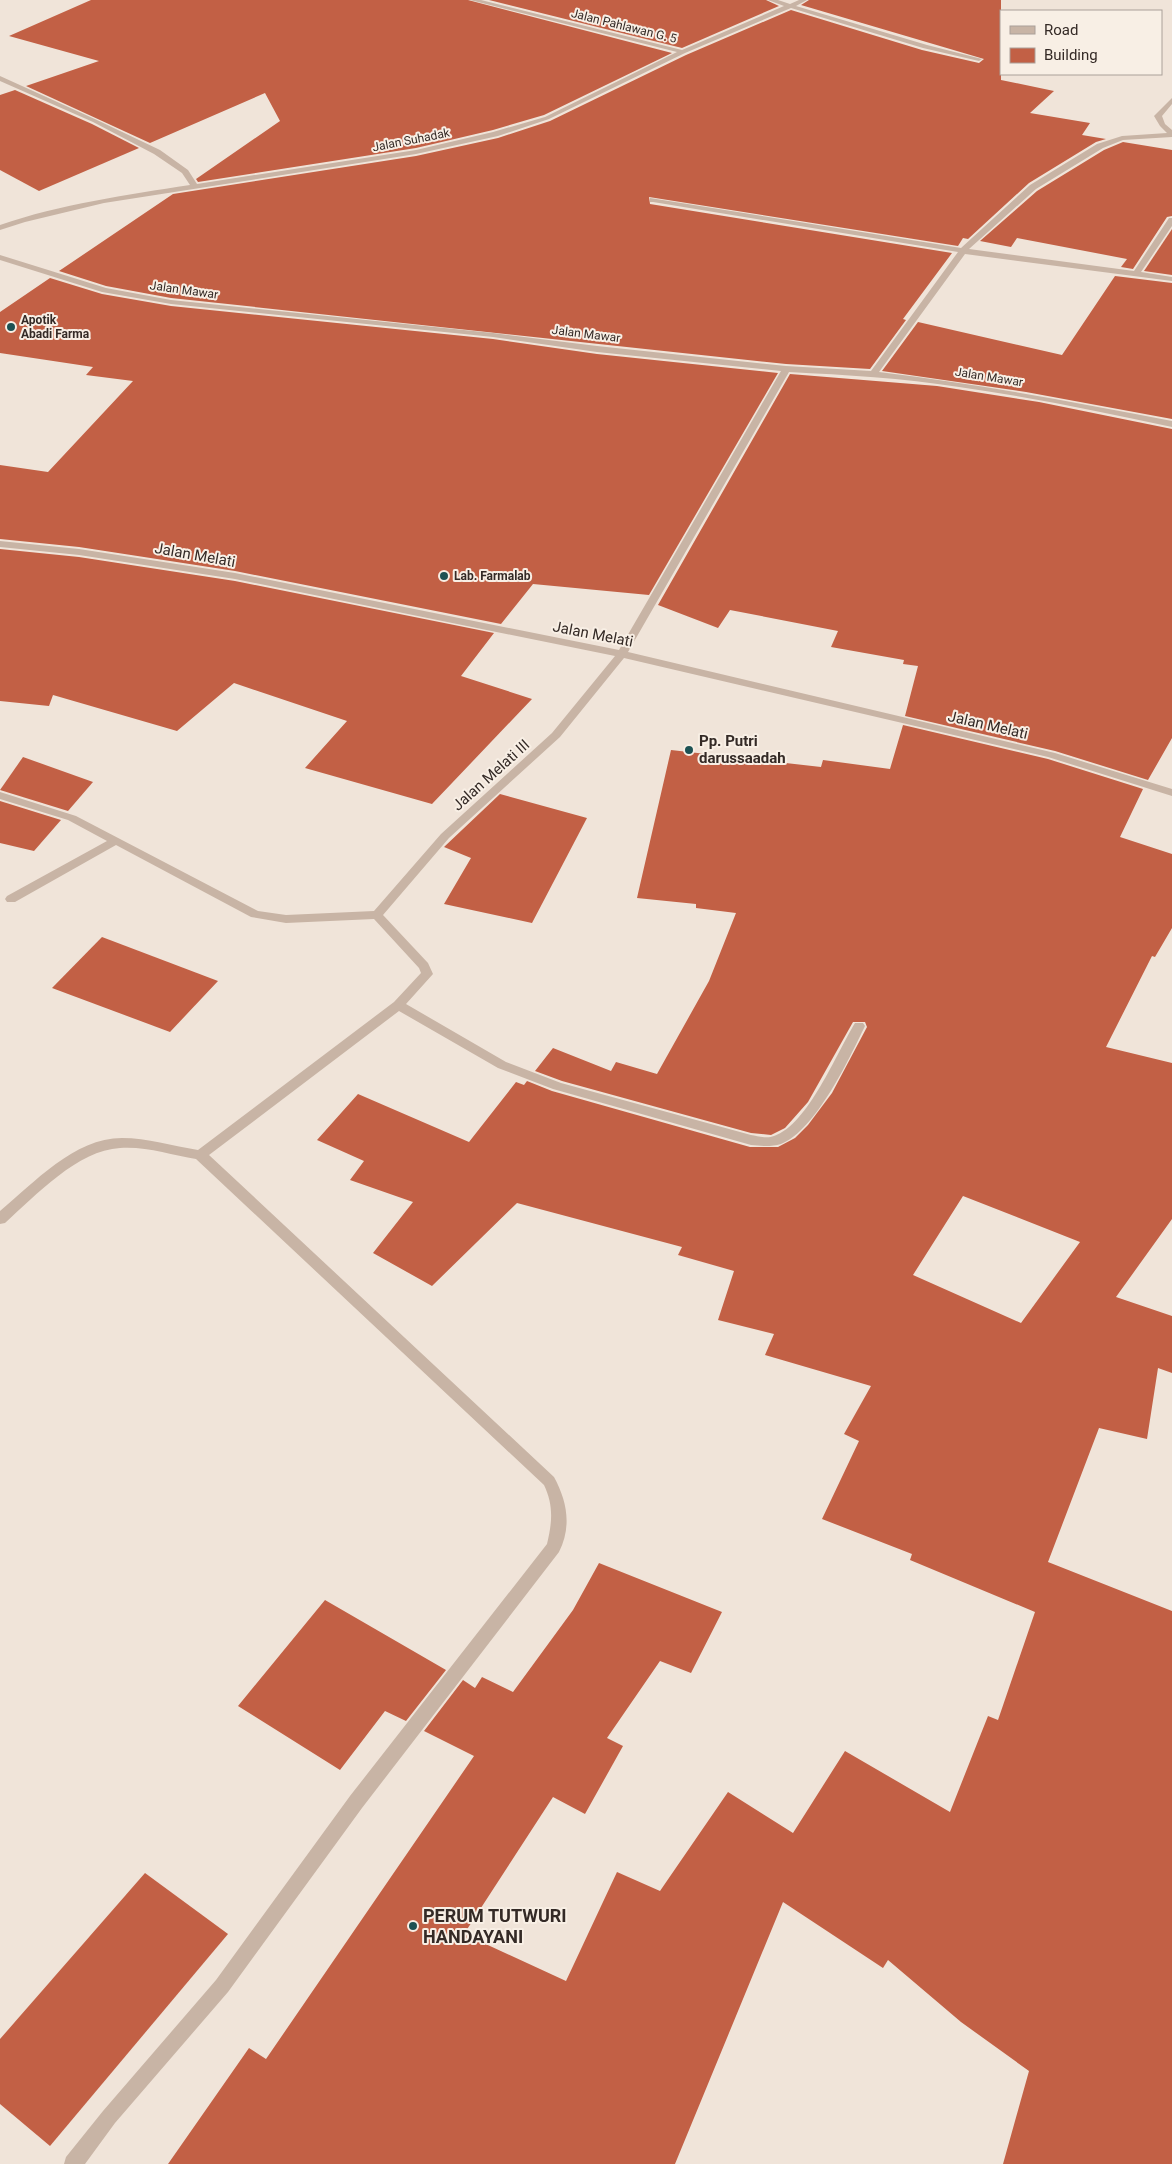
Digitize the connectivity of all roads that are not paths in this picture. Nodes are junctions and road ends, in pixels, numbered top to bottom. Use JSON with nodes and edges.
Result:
{"nodes":[{"id":1,"x":473,"y":0,"type":"edge"},
{"id":2,"x":771,"y":0,"type":"edge"},
{"id":3,"x":804,"y":0,"type":"edge"},
{"id":4,"x":789,"y":7,"type":"junction"},
{"id":5,"x":683,"y":52,"type":"junction"},
{"id":6,"x":979,"y":59,"type":"dead end"},
{"id":7,"x":0,"y":78,"type":"edge"},
{"id":8,"x":1172,"y":100,"type":"edge"},
{"id":9,"x":1172,"y":135,"type":"edge"},
{"id":10,"x":195,"y":187,"type":"junction"},
{"id":11,"x":654,"y":200,"type":"dead end"},
{"id":12,"x":1172,"y":220,"type":"edge"},
{"id":13,"x":0,"y":228,"type":"edge"},
{"id":14,"x":963,"y":251,"type":"junction"},
{"id":15,"x":0,"y":257,"type":"edge"},
{"id":16,"x":1136,"y":274,"type":"junction"},
{"id":17,"x":1172,"y":279,"type":"edge"},
{"id":18,"x":786,"y":369,"type":"junction"},
{"id":19,"x":873,"y":374,"type":"junction"},
{"id":20,"x":1172,"y":424,"type":"edge"},
{"id":21,"x":0,"y":544,"type":"edge"},
{"id":22,"x":622,"y":654,"type":"junction"},
{"id":23,"x":1172,"y":793,"type":"edge"},
{"id":24,"x":0,"y":795,"type":"edge"},
{"id":25,"x":117,"y":840,"type":"junction"},
{"id":26,"x":11,"y":899,"type":"dead end"},
{"id":27,"x":377,"y":915,"type":"junction"},
{"id":28,"x":398,"y":1005,"type":"junction"},
{"id":29,"x":859,"y":1026,"type":"dead end"},
{"id":30,"x":200,"y":1155,"type":"junction"},
{"id":31,"x":0,"y":1218,"type":"edge"},
{"id":32,"x":73,"y":2164,"type":"edge"}],
"edges":[{"from":1,"to":5,"type":"street","name":"Jalan Pahlawan G. 5"},
{"from":2,"to":4,"type":"street"},
{"from":3,"to":4,"type":"street","name":"Jalan Suhadak"},
{"from":4,"to":5,"type":"street","name":"Jalan Suhadak"},
{"from":4,"to":6,"type":"street"},
{"from":5,"to":10,"type":"street","name":"Jalan Suhadak"},
{"from":7,"to":10,"type":"street"},
{"from":8,"to":9,"type":"street"},
{"from":9,"to":14,"type":"street"},
{"from":10,"to":13,"type":"street","name":"Jalan Suhadak"},
{"from":11,"to":14,"type":"street"},
{"from":12,"to":16,"type":"street"},
{"from":14,"to":16,"type":"street"},
{"from":14,"to":19,"type":"street"},
{"from":15,"to":18,"type":"street","name":"Jalan Mawar"},
{"from":16,"to":17,"type":"street"},
{"from":18,"to":19,"type":"street","name":"Jalan Mawar"},
{"from":18,"to":22,"type":"street","name":"Jalan Melati III"},
{"from":19,"to":20,"type":"street","name":"Jalan Mawar"},
{"from":21,"to":22,"type":"street","name":"Jalan Melati"},
{"from":22,"to":23,"type":"street","name":"Jalan Melati"},
{"from":22,"to":27,"type":"street","name":"Jalan Melati III"},
{"from":24,"to":25,"type":"street"},
{"from":25,"to":26,"type":"street"},
{"from":25,"to":27,"type":"street"},
{"from":27,"to":28,"type":"street"},
{"from":28,"to":29,"type":"street"},
{"from":28,"to":30,"type":"street"},
{"from":30,"to":31,"type":"street"},
{"from":30,"to":32,"type":"street"}]}
